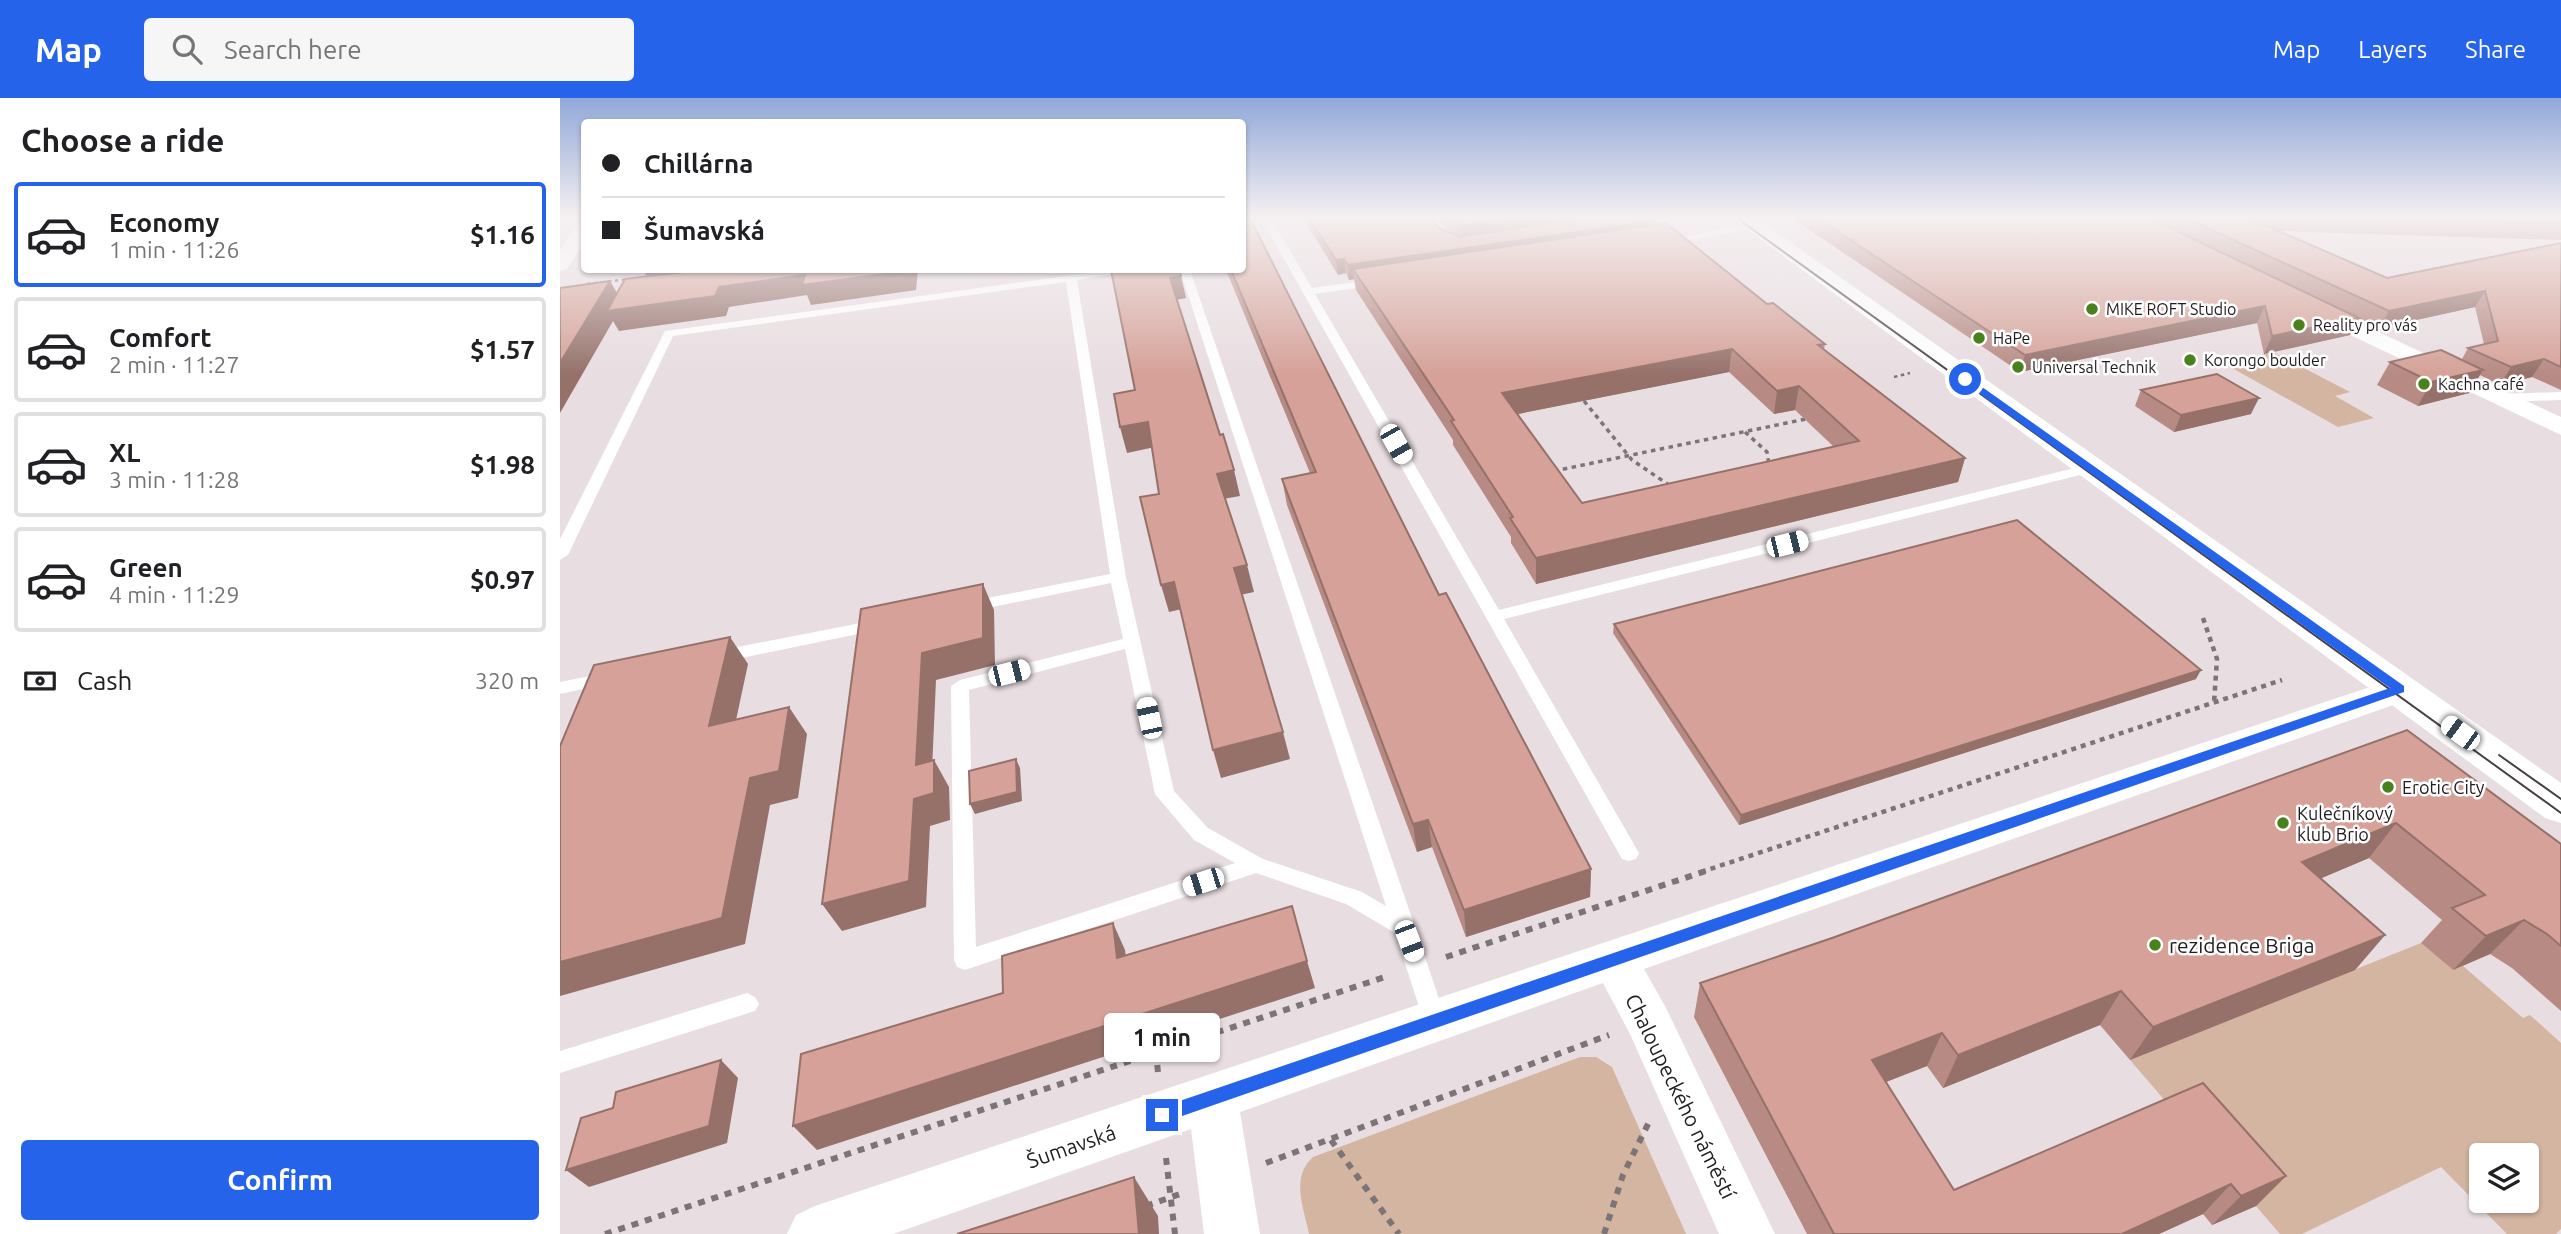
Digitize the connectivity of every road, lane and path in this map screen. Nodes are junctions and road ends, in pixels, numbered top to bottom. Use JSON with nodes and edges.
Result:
{"nodes":[{"id":1,"x":1296,"y":269,"type":"edge"},
{"id":2,"x":1814,"y":269,"type":"edge"},
{"id":3,"x":1108,"y":273,"type":"edge"},
{"id":4,"x":1186,"y":273,"type":"edge"},
{"id":5,"x":631,"y":278,"type":"edge"},
{"id":6,"x":1071,"y":278,"type":"junction"},
{"id":7,"x":1390,"y":281,"type":"edge"},
{"id":8,"x":576,"y":286,"type":"edge"},
{"id":9,"x":1309,"y":292,"type":"junction"},
{"id":10,"x":2288,"y":296,"type":"edge"},
{"id":11,"x":2561,"y":396,"type":"edge"},
{"id":12,"x":2499,"y":398,"type":"junction"},
{"id":13,"x":1584,"y":401,"type":"edge"},
{"id":14,"x":1806,"y":419,"type":"edge"},
{"id":15,"x":2561,"y":427,"type":"edge"},
{"id":16,"x":1745,"y":432,"type":"junction"},
{"id":17,"x":1629,"y":456,"type":"junction"},
{"id":18,"x":2091,"y":468,"type":"junction"},
{"id":19,"x":1765,"y":471,"type":"edge"},
{"id":20,"x":1543,"y":473,"type":"edge"},
{"id":21,"x":1672,"y":486,"type":"edge"},
{"id":22,"x":560,"y":555,"type":"edge"},
{"id":23,"x":1118,"y":577,"type":"junction"},
{"id":24,"x":955,"y":609,"type":"edge"},
{"id":25,"x":1496,"y":616,"type":"junction"},
{"id":26,"x":2203,"y":618,"type":"dead end"},
{"id":27,"x":900,"y":620,"type":"edge"},
{"id":28,"x":1132,"y":642,"type":"junction"},
{"id":29,"x":696,"y":661,"type":"edge"},
{"id":30,"x":628,"y":674,"type":"edge"},
{"id":31,"x":560,"y":688,"type":"edge"},
{"id":32,"x":2400,"y":689,"type":"junction"},
{"id":33,"x":2214,"y":703,"type":"dead end"},
{"id":34,"x":2561,"y":806,"type":"edge"},
{"id":35,"x":1629,"y":853,"type":"dead end"},
{"id":36,"x":1255,"y":865,"type":"junction"},
{"id":37,"x":1404,"y":928,"type":"junction"},
{"id":38,"x":1613,"y":958,"type":"junction"},
{"id":39,"x":747,"y":1004,"type":"dead end"},
{"id":40,"x":1434,"y":1020,"type":"junction"},
{"id":41,"x":1647,"y":1021,"type":"junction"},
{"id":42,"x":560,"y":1062,"type":"edge"},
{"id":43,"x":1672,"y":1074,"type":"junction"},
{"id":44,"x":1212,"y":1097,"type":"junction"},
{"id":45,"x":1331,"y":1140,"type":"junction"},
{"id":46,"x":1252,"y":1168,"type":"dead end"},
{"id":47,"x":1188,"y":1191,"type":"dead end"},
{"id":48,"x":1131,"y":1211,"type":"edge"},
{"id":49,"x":815,"y":1234,"type":"edge"},
{"id":50,"x":1232,"y":1234,"type":"edge"},
{"id":51,"x":1399,"y":1234,"type":"edge"},
{"id":52,"x":1604,"y":1234,"type":"edge"},
{"id":53,"x":1747,"y":1234,"type":"edge"}],
"edges":[{"from":1,"to":9,"type":"lane"},
{"from":2,"to":18,"type":"street"},
{"from":3,"to":6,"type":"lane"},
{"from":4,"to":37,"type":"lane"},
{"from":5,"to":8,"type":"path"},
{"from":6,"to":22,"type":"lane"},
{"from":6,"to":23,"type":"lane"},
{"from":7,"to":9,"type":"lane"},
{"from":9,"to":25,"type":"lane"},
{"from":10,"to":12,"type":"street"},
{"from":11,"to":12,"type":"lane"},
{"from":12,"to":15,"type":"street"},
{"from":13,"to":17,"type":"path"},
{"from":14,"to":16,"type":"path"},
{"from":16,"to":17,"type":"path"},
{"from":16,"to":19,"type":"path"},
{"from":17,"to":20,"type":"path"},
{"from":17,"to":21,"type":"path"},
{"from":18,"to":25,"type":"lane"},
{"from":18,"to":32,"type":"street"},
{"from":23,"to":24,"type":"lane"},
{"from":23,"to":28,"type":"lane"},
{"from":25,"to":35,"type":"lane"},
{"from":26,"to":33,"type":"path"},
{"from":27,"to":29,"type":"lane"},
{"from":28,"to":36,"type":"lane"},
{"from":28,"to":36,"type":"lane"},
{"from":30,"to":31,"type":"lane"},
{"from":32,"to":34,"type":"street"},
{"from":32,"to":38,"type":"street","name":"Šumavská"},
{"from":36,"to":37,"type":"lane"},
{"from":37,"to":40,"type":"lane"},
{"from":38,"to":40,"type":"street","name":"Šumavská"},
{"from":38,"to":41,"type":"street","name":"Chaloupeckého náměstí"},
{"from":39,"to":42,"type":"lane"},
{"from":40,"to":44,"type":"street","name":"Šumavská"},
{"from":41,"to":43,"type":"street","name":"Chaloupeckého náměstí"},
{"from":41,"to":45,"type":"path"},
{"from":43,"to":52,"type":"path"},
{"from":43,"to":53,"type":"street","name":"Chaloupeckého náměstí"},
{"from":44,"to":49,"type":"street","name":"Šumavská"},
{"from":44,"to":50,"type":"street"},
{"from":45,"to":46,"type":"path"},
{"from":45,"to":51,"type":"path"},
{"from":47,"to":48,"type":"path"}]}
